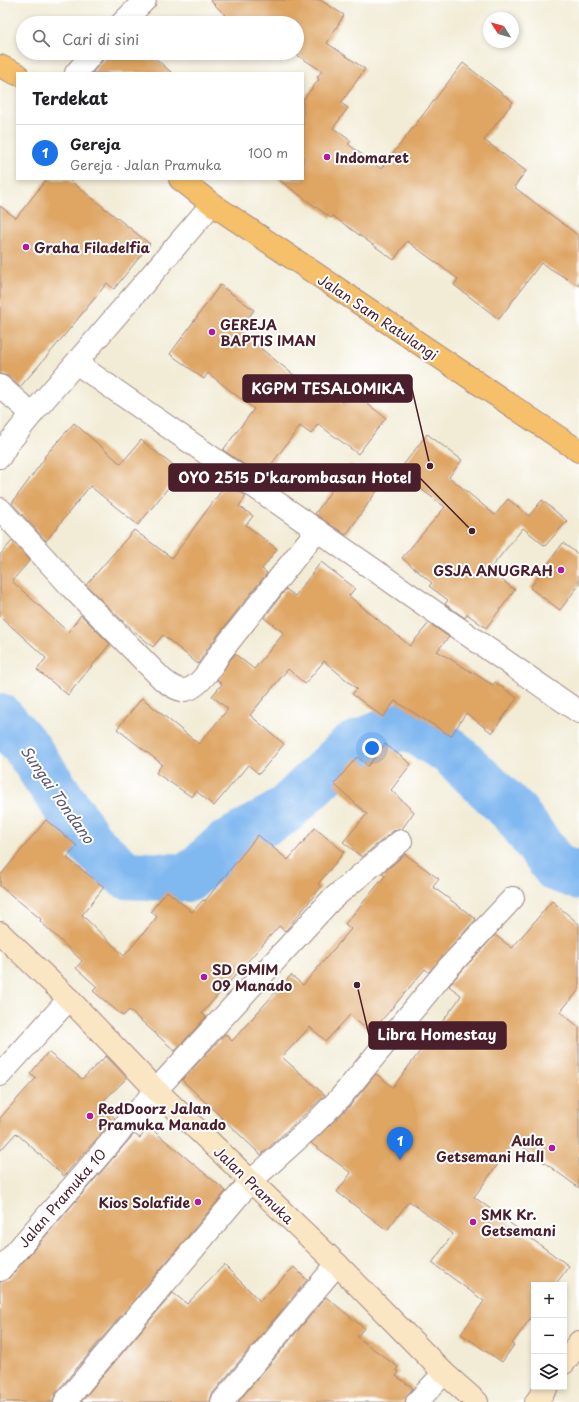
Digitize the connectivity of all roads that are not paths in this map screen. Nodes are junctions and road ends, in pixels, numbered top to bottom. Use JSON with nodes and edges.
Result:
{"nodes":[{"id":1,"x":145,"y":0,"type":"edge"},
{"id":2,"x":129,"y":16,"type":"edge"},
{"id":3,"x":87,"y":60,"type":"edge"},
{"id":4,"x":0,"y":66,"type":"edge"},
{"id":5,"x":77,"y":72,"type":"edge"},
{"id":6,"x":16,"y":74,"type":"edge"},
{"id":7,"x":181,"y":180,"type":"edge"},
{"id":8,"x":212,"y":204,"type":"junction"},
{"id":9,"x":76,"y":363,"type":"junction"},
{"id":10,"x":0,"y":386,"type":"edge"},
{"id":11,"x":32,"y":414,"type":"junction"},
{"id":12,"x":579,"y":450,"type":"edge"},
{"id":13,"x":0,"y":457,"type":"edge"},
{"id":14,"x":0,"y":509,"type":"edge"},
{"id":15,"x":317,"y":530,"type":"junction"},
{"id":16,"x":579,"y":712,"type":"edge"},
{"id":17,"x":401,"y":841,"type":"dead end"},
{"id":18,"x":513,"y":898,"type":"dead end"},
{"id":19,"x":0,"y":933,"type":"edge"},
{"id":20,"x":69,"y":999,"type":"junction"},
{"id":21,"x":0,"y":1075,"type":"edge"},
{"id":22,"x":156,"y":1090,"type":"junction"},
{"id":23,"x":250,"y":1182,"type":"junction"},
{"id":24,"x":337,"y":1264,"type":"junction"},
{"id":25,"x":0,"y":1270,"type":"edge"},
{"id":26,"x":579,"y":1342,"type":"edge"},
{"id":27,"x":567,"y":1359,"type":"edge"},
{"id":28,"x":444,"y":1373,"type":"junction"},
{"id":29,"x":544,"y":1390,"type":"edge"},
{"id":30,"x":66,"y":1402,"type":"edge"},
{"id":31,"x":222,"y":1402,"type":"edge"},
{"id":32,"x":417,"y":1402,"type":"edge"},
{"id":33,"x":476,"y":1402,"type":"edge"},
{"id":34,"x":536,"y":1402,"type":"edge"}],
"edges":[{"from":1,"to":2,"type":"street"},
{"from":3,"to":5,"type":"street"},
{"from":4,"to":6,"type":"main road"},
{"from":7,"to":8,"type":"main road","name":"Jalan Sam Ratulangi"},
{"from":8,"to":9,"type":"street"},
{"from":8,"to":12,"type":"main road","name":"Jalan Sam Ratulangi"},
{"from":9,"to":11,"type":"street"},
{"from":9,"to":15,"type":"street"},
{"from":10,"to":11,"type":"street"},
{"from":11,"to":13,"type":"street"},
{"from":14,"to":15,"type":"street"},
{"from":15,"to":16,"type":"street"},
{"from":17,"to":22,"type":"street","name":"Jalan Pramuka 10"},
{"from":18,"to":23,"type":"street"},
{"from":19,"to":20,"type":"street","name":"Jalan Pramuka"},
{"from":20,"to":21,"type":"street"},
{"from":20,"to":22,"type":"street","name":"Jalan Pramuka"},
{"from":22,"to":23,"type":"street","name":"Jalan Pramuka"},
{"from":22,"to":25,"type":"street","name":"Jalan Pramuka 10"},
{"from":23,"to":24,"type":"street","name":"Jalan Pramuka"},
{"from":23,"to":30,"type":"street"},
{"from":24,"to":28,"type":"street","name":"Jalan Pramuka"},
{"from":24,"to":31,"type":"street"},
{"from":26,"to":27,"type":"street"},
{"from":28,"to":32,"type":"street"},
{"from":28,"to":33,"type":"street","name":"Jalan Pramuka"},
{"from":29,"to":34,"type":"street"}]}
